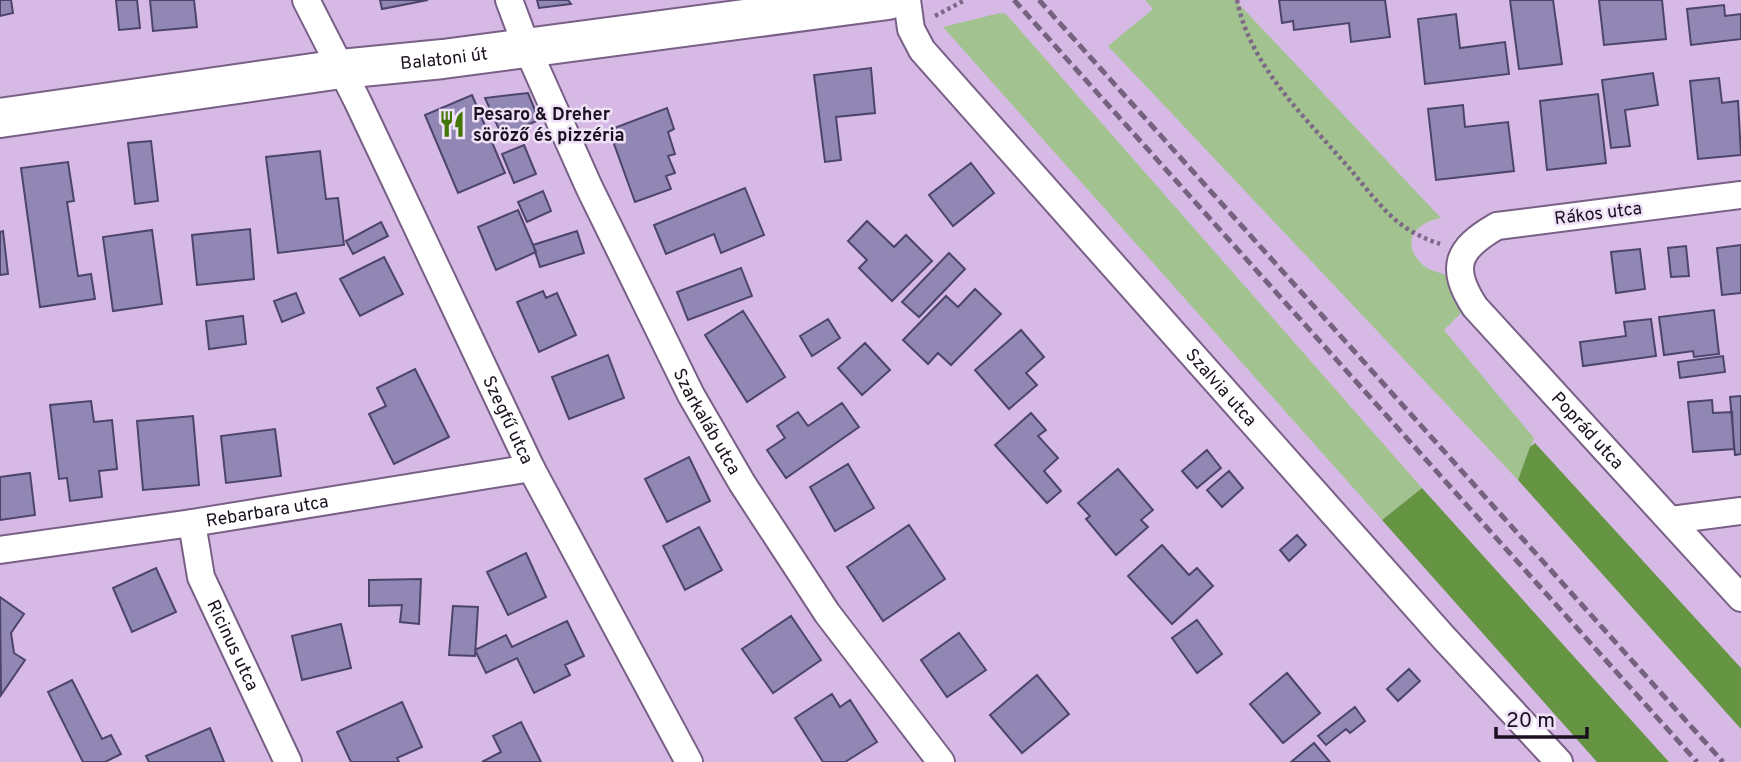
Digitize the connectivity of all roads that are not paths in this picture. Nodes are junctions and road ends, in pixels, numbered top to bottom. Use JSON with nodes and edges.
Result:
{"nodes":[{"id":1,"x":306,"y":0,"type":"edge"},
{"id":2,"x":509,"y":0,"type":"edge"},
{"id":3,"x":888,"y":0,"type":"edge"},
{"id":4,"x":907,"y":0,"type":"edge"},
{"id":5,"x":527,"y":48,"type":"junction"},
{"id":6,"x":341,"y":69,"type":"junction"},
{"id":7,"x":0,"y":118,"type":"edge"},
{"id":8,"x":1741,"y":195,"type":"edge"},
{"id":9,"x":1464,"y":253,"type":"joint"},
{"id":10,"x":531,"y":468,"type":"junction"},
{"id":11,"x":1741,"y":511,"type":"edge"},
{"id":12,"x":1671,"y":520,"type":"junction"},
{"id":13,"x":192,"y":523,"type":"junction"},
{"id":14,"x":0,"y":550,"type":"edge"},
{"id":15,"x":1741,"y":598,"type":"edge"},
{"id":16,"x":288,"y":762,"type":"edge"},
{"id":17,"x":689,"y":762,"type":"edge"},
{"id":18,"x":941,"y":762,"type":"edge"},
{"id":19,"x":1559,"y":762,"type":"edge"}],
"edges":[{"from":1,"to":6,"type":"street","name":"Szegfű utca"},
{"from":2,"to":5,"type":"street","name":"Szarkaláb utca"},
{"from":3,"to":5,"type":"main road","name":"Balatoni út"},
{"from":4,"to":19,"type":"street","name":"Szalvia utca"},
{"from":5,"to":6,"type":"main road","name":"Balatoni út"},
{"from":5,"to":18,"type":"street","name":"Szarkaláb utca"},
{"from":6,"to":7,"type":"main road","name":"Balatoni út"},
{"from":6,"to":10,"type":"street","name":"Szegfű utca"},
{"from":8,"to":9,"type":"street","name":"Rákos utca"},
{"from":9,"to":12,"type":"street","name":"Poprád utca"},
{"from":10,"to":13,"type":"street","name":"Rebarbara utca"},
{"from":10,"to":17,"type":"street","name":"Szegfű utca"},
{"from":11,"to":12,"type":"street"},
{"from":12,"to":15,"type":"street","name":"Poprád utca"},
{"from":13,"to":14,"type":"street","name":"Rebarbara utca"},
{"from":13,"to":16,"type":"street","name":"Ricinus utca"}]}
